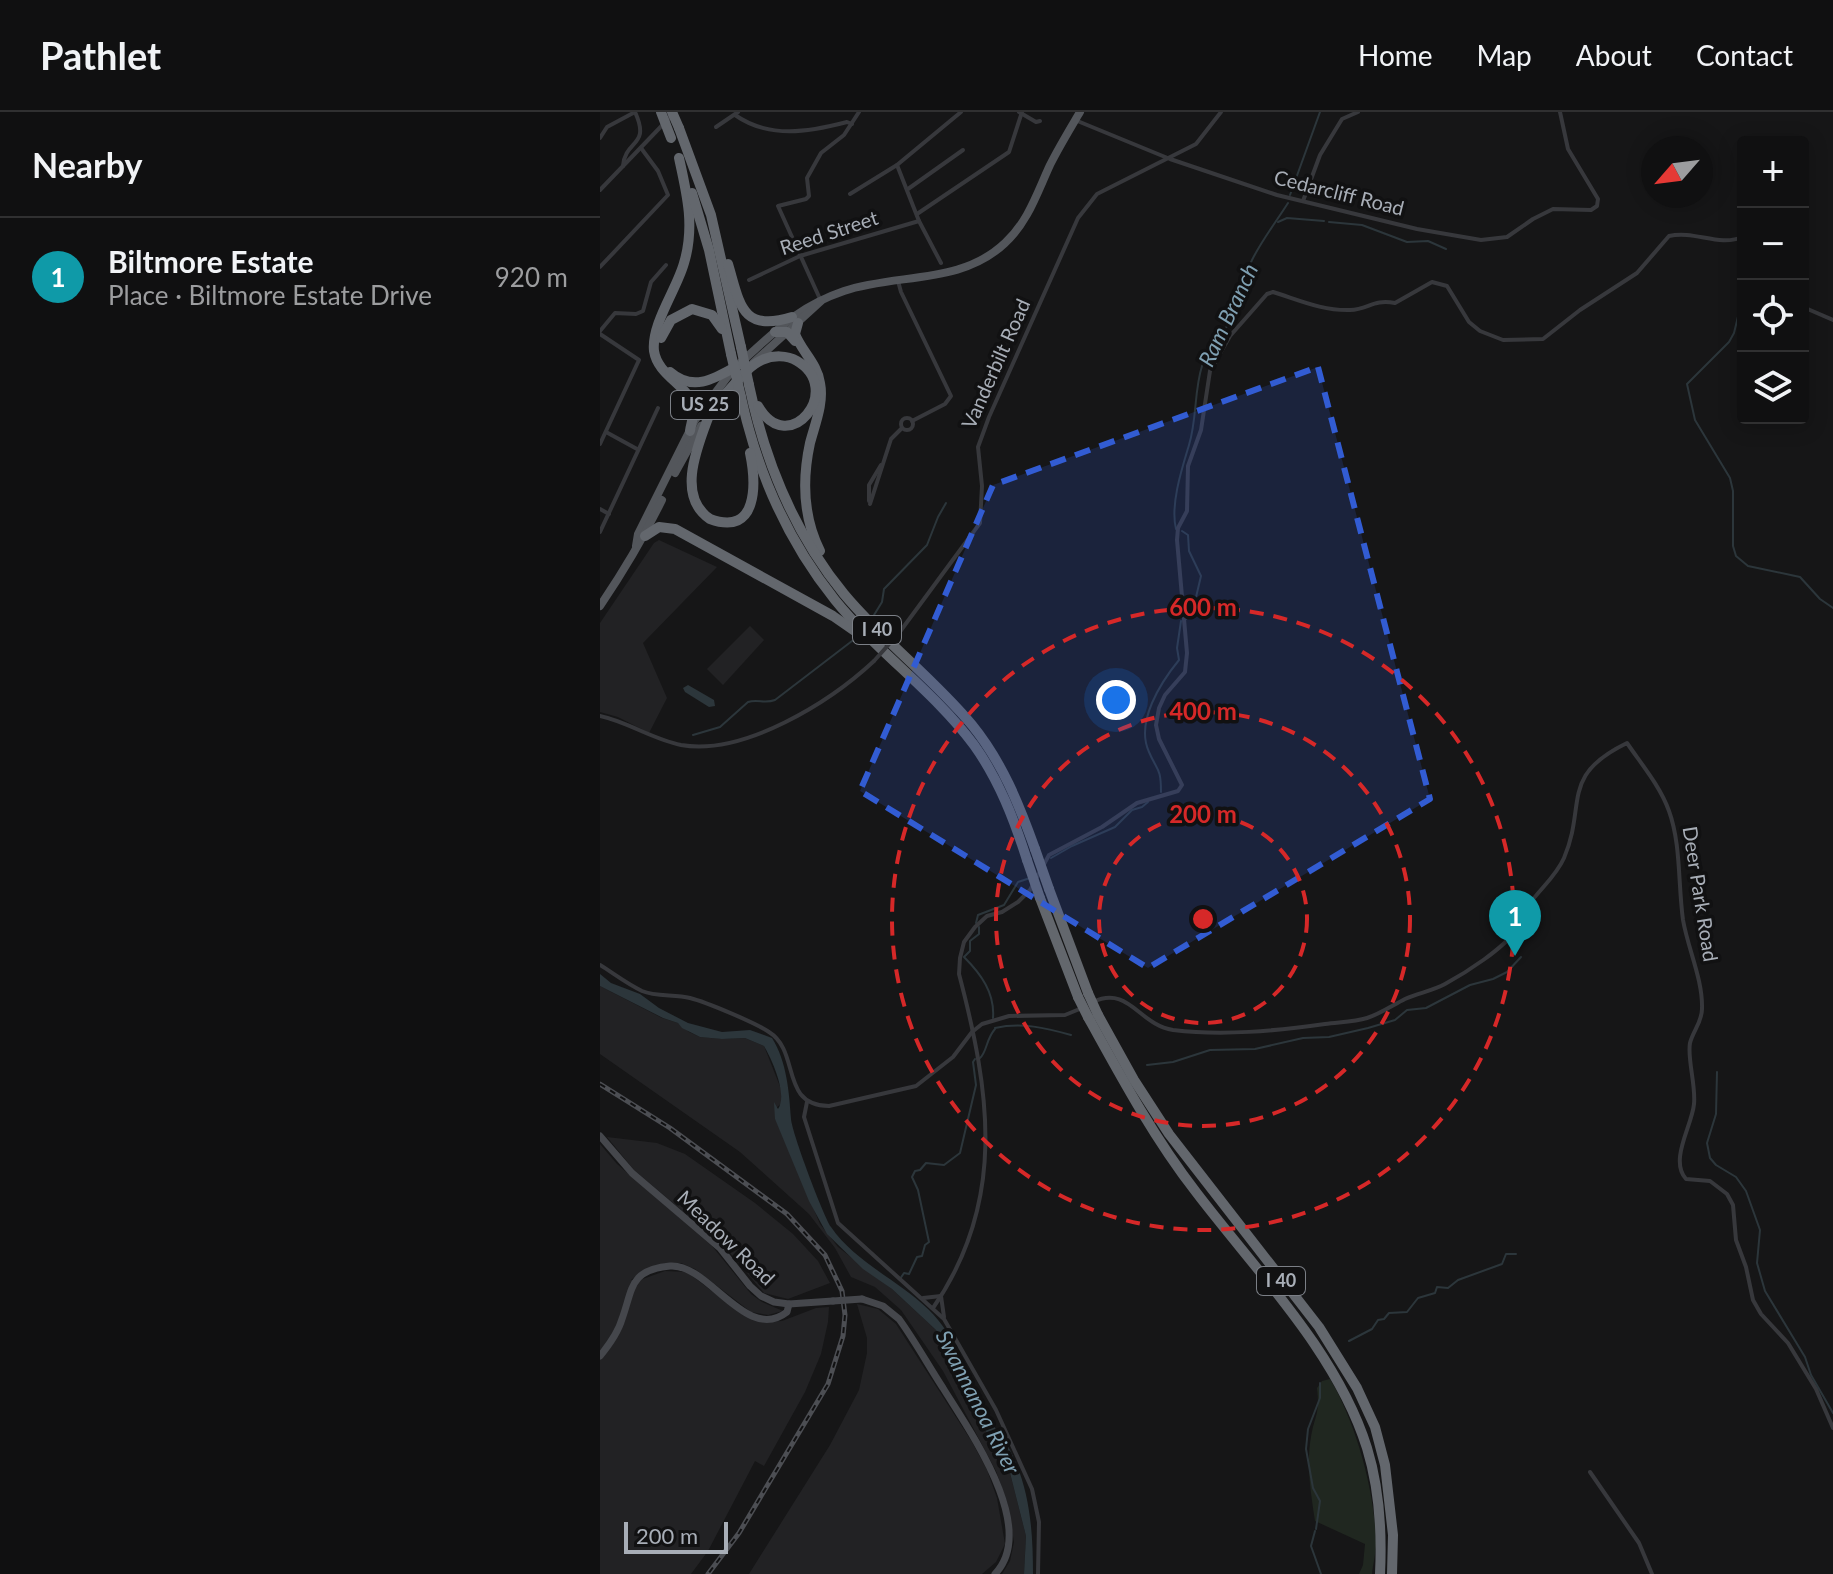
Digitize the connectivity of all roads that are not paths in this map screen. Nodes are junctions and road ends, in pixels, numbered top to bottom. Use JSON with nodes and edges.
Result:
{"nodes":[{"id":1,"x":635,"y":112,"type":"edge"},
{"id":2,"x":661,"y":112,"type":"edge"},
{"id":3,"x":673,"y":112,"type":"edge"},
{"id":4,"x":859,"y":112,"type":"edge"},
{"id":5,"x":961,"y":112,"type":"edge"},
{"id":6,"x":1221,"y":112,"type":"edge"},
{"id":7,"x":1358,"y":112,"type":"edge"},
{"id":8,"x":1560,"y":112,"type":"edge"},
{"id":9,"x":737,"y":113,"type":"edge"},
{"id":10,"x":1021,"y":113,"type":"edge"},
{"id":11,"x":1078,"y":116,"type":"edge"},
{"id":12,"x":1040,"y":121,"type":"dead end"},
{"id":13,"x":852,"y":124,"type":"junction"},
{"id":14,"x":716,"y":127,"type":"dead end"},
{"id":15,"x":600,"y":138,"type":"edge"},
{"id":16,"x":641,"y":148,"type":"junction"},
{"id":17,"x":963,"y":150,"type":"dead end"},
{"id":18,"x":679,"y":158,"type":"junction"},
{"id":19,"x":1170,"y":159,"type":"junction"},
{"id":20,"x":897,"y":165,"type":"junction"},
{"id":21,"x":623,"y":166,"type":"junction"},
{"id":22,"x":908,"y":189,"type":"junction"},
{"id":23,"x":600,"y":190,"type":"edge"},
{"id":24,"x":850,"y":194,"type":"dead end"},
{"id":25,"x":1303,"y":201,"type":"junction"},
{"id":26,"x":917,"y":214,"type":"junction"},
{"id":27,"x":711,"y":215,"type":"junction"},
{"id":28,"x":919,"y":221,"type":"junction"},
{"id":29,"x":1737,"y":238,"type":"edge"},
{"id":30,"x":800,"y":256,"type":"junction"},
{"id":31,"x":941,"y":263,"type":"dead end"},
{"id":32,"x":666,"y":265,"type":"dead end"},
{"id":33,"x":600,"y":267,"type":"edge"},
{"id":34,"x":749,"y":280,"type":"dead end"},
{"id":35,"x":898,"y":281,"type":"junction"},
{"id":36,"x":821,"y":301,"type":"junction"},
{"id":37,"x":1809,"y":310,"type":"edge"},
{"id":38,"x":795,"y":320,"type":"junction"},
{"id":39,"x":1833,"y":320,"type":"edge"},
{"id":40,"x":775,"y":332,"type":"junction"},
{"id":41,"x":787,"y":332,"type":"junction"},
{"id":42,"x":600,"y":333,"type":"edge"},
{"id":43,"x":729,"y":341,"type":"junction"},
{"id":44,"x":805,"y":351,"type":"junction"},
{"id":45,"x":737,"y":366,"type":"junction"},
{"id":46,"x":747,"y":391,"type":"junction"},
{"id":47,"x":714,"y":406,"type":"junction"},
{"id":48,"x":658,"y":408,"type":"dead end"},
{"id":49,"x":745,"y":415,"type":"junction"},
{"id":50,"x":690,"y":431,"type":"junction"},
{"id":51,"x":606,"y":432,"type":"junction"},
{"id":52,"x":600,"y":444,"type":"edge"},
{"id":53,"x":637,"y":449,"type":"junction"},
{"id":54,"x":883,"y":463,"type":"junction"},
{"id":55,"x":600,"y":509,"type":"edge"},
{"id":56,"x":609,"y":514,"type":"junction"},
{"id":57,"x":600,"y":532,"type":"edge"},
{"id":58,"x":645,"y":536,"type":"junction"},
{"id":59,"x":636,"y":546,"type":"junction"},
{"id":60,"x":832,"y":579,"type":"junction"},
{"id":61,"x":601,"y":602,"type":"edge"},
{"id":62,"x":881,"y":649,"type":"junction"},
{"id":63,"x":600,"y":716,"type":"edge"},
{"id":64,"x":600,"y":965,"type":"edge"},
{"id":65,"x":1083,"y":995,"type":"junction"},
{"id":66,"x":1093,"y":1016,"type":"junction"},
{"id":67,"x":972,"y":1032,"type":"junction"},
{"id":68,"x":962,"y":1048,"type":"junction"},
{"id":69,"x":976,"y":1050,"type":"junction"},
{"id":70,"x":807,"y":1102,"type":"junction"},
{"id":71,"x":600,"y":1136,"type":"edge"},
{"id":72,"x":941,"y":1296,"type":"junction"},
{"id":73,"x":921,"y":1297,"type":"junction"},
{"id":74,"x":789,"y":1304,"type":"junction"},
{"id":75,"x":933,"y":1308,"type":"junction"},
{"id":76,"x":944,"y":1319,"type":"junction"},
{"id":77,"x":600,"y":1356,"type":"edge"},
{"id":78,"x":1833,"y":1428,"type":"edge"},
{"id":79,"x":1590,"y":1472,"type":"dead end"},
{"id":80,"x":995,"y":1574,"type":"edge"},
{"id":81,"x":1038,"y":1574,"type":"edge"},
{"id":82,"x":1380,"y":1574,"type":"edge"},
{"id":83,"x":1392,"y":1574,"type":"edge"},
{"id":84,"x":1652,"y":1574,"type":"edge"}],
"edges":[{"from":1,"to":15,"type":"street"},
{"from":1,"to":21,"type":"street"},
{"from":2,"to":18,"type":"highway","number":"I 40","bridge":true},
{"from":3,"to":16,"type":"street"},
{"from":3,"to":27,"type":"highway","number":"I 40","bridge":true},
{"from":4,"to":13,"type":"street"},
{"from":5,"to":20,"type":"street"},
{"from":6,"to":19,"type":"street","name":"Vanderbilt Road"},
{"from":7,"to":25,"type":"street"},
{"from":8,"to":25,"type":"street","name":"Cedarcliff Road"},
{"from":9,"to":13,"type":"street"},
{"from":9,"to":14,"type":"street"},
{"from":10,"to":12,"type":"street"},
{"from":10,"to":26,"type":"street"},
{"from":11,"to":19,"type":"street","name":"Cedarcliff Road"},
{"from":11,"to":35,"type":"main road","number":"US 25"},
{"from":13,"to":30,"type":"street"},
{"from":16,"to":21,"type":"street"},
{"from":16,"to":33,"type":"street"},
{"from":17,"to":22,"type":"street"},
{"from":18,"to":43,"type":"highway","number":"I 40"},
{"from":18,"to":50,"type":"highway"},
{"from":19,"to":25,"type":"street","name":"Cedarcliff Road"},
{"from":19,"to":63,"type":"street","name":"Vanderbilt Road","bridge":true},
{"from":20,"to":22,"type":"street"},
{"from":20,"to":24,"type":"street"},
{"from":21,"to":23,"type":"street"},
{"from":22,"to":26,"type":"street"},
{"from":26,"to":28,"type":"street"},
{"from":27,"to":38,"type":"highway"},
{"from":27,"to":46,"type":"highway","number":"I 40","bridge":true},
{"from":28,"to":30,"type":"street","name":"Reed Street"},
{"from":28,"to":31,"type":"street"},
{"from":29,"to":67,"type":"street"},
{"from":30,"to":34,"type":"street","name":"Reed Street"},
{"from":30,"to":36,"type":"street"},
{"from":32,"to":42,"type":"street"},
{"from":35,"to":36,"type":"main road","number":"US 25"},
{"from":35,"to":54,"type":"street"},
{"from":36,"to":38,"type":"main road","number":"US 25"},
{"from":37,"to":39,"type":"street"},
{"from":38,"to":40,"type":"main road","number":"US 25"},
{"from":38,"to":41,"type":"main road","number":"US 25"},
{"from":38,"to":44,"type":"highway"},
{"from":40,"to":41,"type":"highway"},
{"from":40,"to":45,"type":"main road","number":"US 25"},
{"from":41,"to":44,"type":"highway"},
{"from":41,"to":47,"type":"main road","number":"US 25"},
{"from":42,"to":51,"type":"street"},
{"from":43,"to":45,"type":"highway"},
{"from":43,"to":46,"type":"highway","number":"I 40","bridge":true},
{"from":44,"to":60,"type":"highway"},
{"from":45,"to":50,"type":"main road","number":"US 25"},
{"from":46,"to":47,"type":"highway"},
{"from":46,"to":49,"type":"highway","number":"I 40"},
{"from":46,"to":60,"type":"highway","number":"I 40"},
{"from":47,"to":49,"type":"highway"},
{"from":47,"to":58,"type":"main road","number":"US 25"},
{"from":48,"to":53,"type":"street"},
{"from":49,"to":62,"type":"highway","number":"I 40"},
{"from":50,"to":59,"type":"main road","number":"US 25"},
{"from":51,"to":52,"type":"street"},
{"from":51,"to":53,"type":"street"},
{"from":53,"to":56,"type":"street"},
{"from":54,"to":54,"type":"street"},
{"from":55,"to":56,"type":"street"},
{"from":56,"to":57,"type":"street"},
{"from":58,"to":59,"type":"main road","number":"US 25"},
{"from":58,"to":62,"type":"highway"},
{"from":59,"to":61,"type":"main road","number":"US 25"},
{"from":60,"to":65,"type":"highway","number":"I 40","bridge":true},
{"from":62,"to":65,"type":"highway","number":"I 40","bridge":true},
{"from":64,"to":70,"type":"street"},
{"from":65,"to":66,"type":"highway","number":"I 40","bridge":true},
{"from":66,"to":82,"type":"highway","number":"I 40"},
{"from":66,"to":83,"type":"highway","number":"I 40"},
{"from":67,"to":68,"type":"street"},
{"from":67,"to":69,"type":"street"},
{"from":67,"to":78,"type":"street","name":"Deer Park Road"},
{"from":68,"to":69,"type":"street"},
{"from":68,"to":70,"type":"street"},
{"from":69,"to":72,"type":"street"},
{"from":70,"to":73,"type":"street"},
{"from":71,"to":74,"type":"main road","name":"Meadow Road"},
{"from":72,"to":73,"type":"street"},
{"from":72,"to":75,"type":"street"},
{"from":72,"to":76,"type":"street"},
{"from":73,"to":75,"type":"street"},
{"from":74,"to":77,"type":"main road"},
{"from":74,"to":80,"type":"main road","name":"Meadow Road","bridge":true},
{"from":75,"to":76,"type":"street"},
{"from":76,"to":81,"type":"street"},
{"from":79,"to":84,"type":"street"}]}
